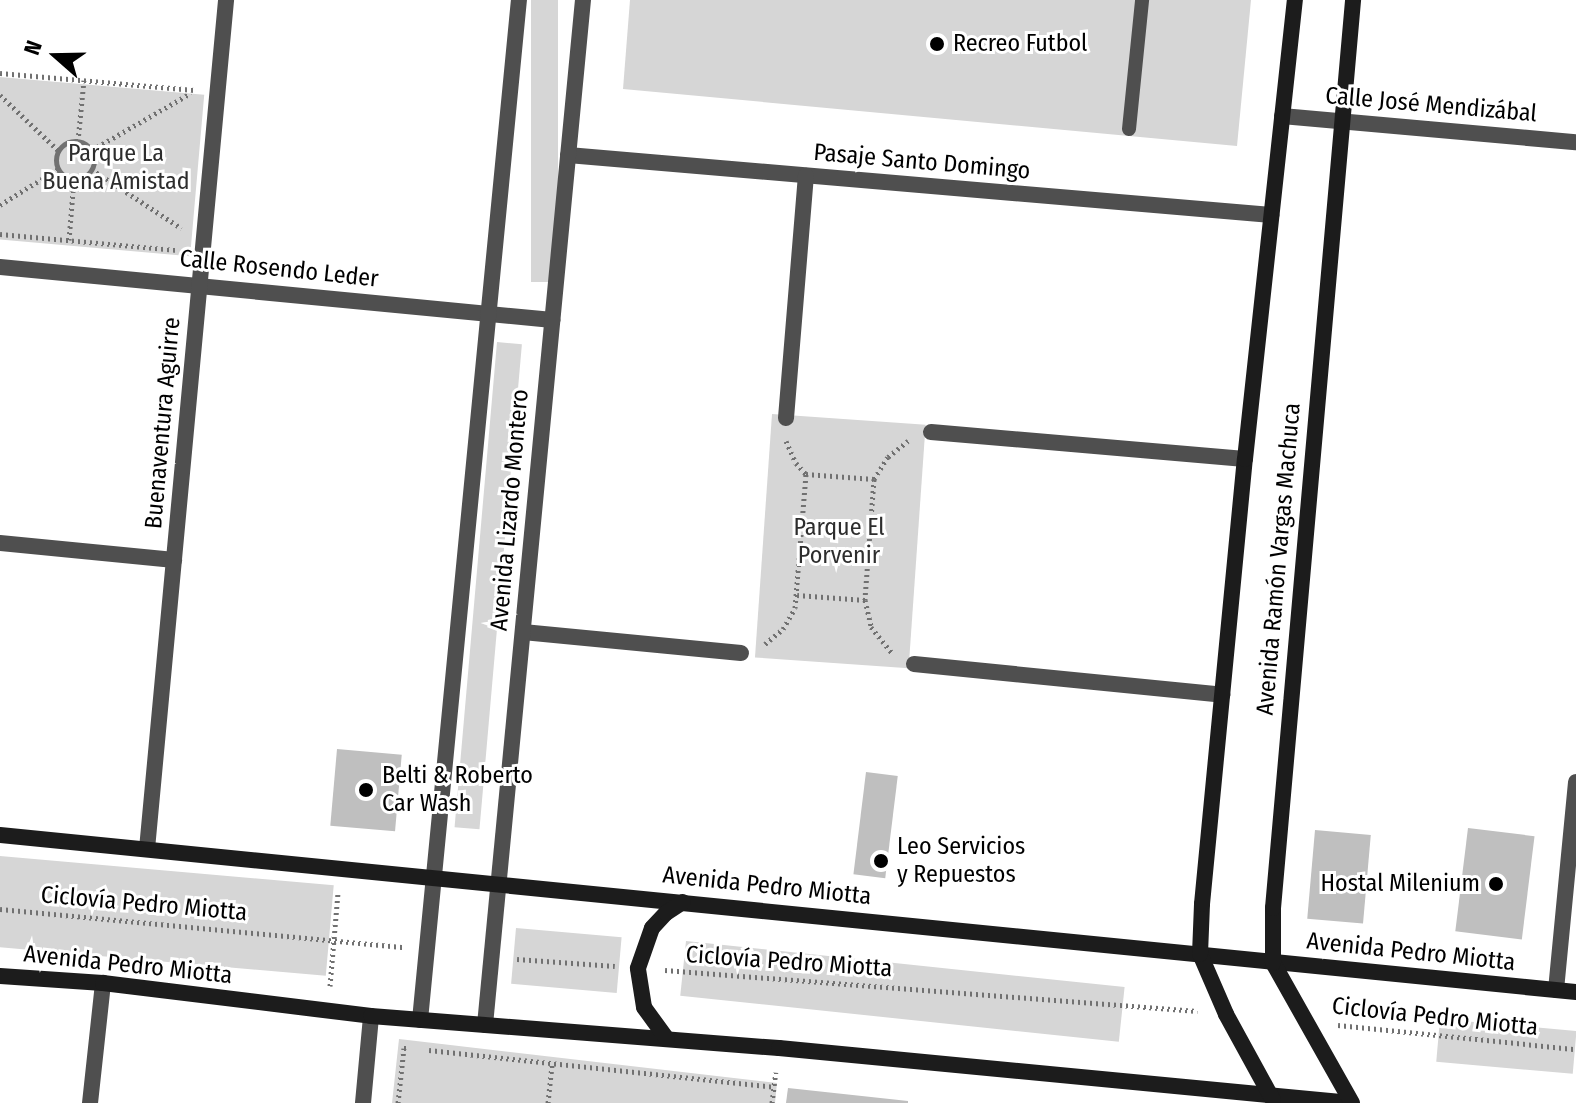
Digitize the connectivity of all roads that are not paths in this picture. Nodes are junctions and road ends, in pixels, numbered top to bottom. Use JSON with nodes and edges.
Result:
{"nodes":[{"id":1,"x":226,"y":0,"type":"edge"},
{"id":2,"x":519,"y":0,"type":"edge"},
{"id":3,"x":583,"y":0,"type":"edge"},
{"id":4,"x":1142,"y":0,"type":"edge"},
{"id":5,"x":1295,"y":0,"type":"edge"},
{"id":6,"x":1353,"y":0,"type":"edge"},
{"id":7,"x":1282,"y":116,"type":"junction"},
{"id":8,"x":1341,"y":121,"type":"junction"},
{"id":9,"x":1129,"y":129,"type":"dead end"},
{"id":10,"x":1576,"y":142,"type":"edge"},
{"id":11,"x":568,"y":155,"type":"junction"},
{"id":12,"x":806,"y":176,"type":"junction"},
{"id":13,"x":1271,"y":215,"type":"junction"},
{"id":14,"x":0,"y":267,"type":"edge"},
{"id":15,"x":200,"y":286,"type":"junction"},
{"id":16,"x":489,"y":314,"type":"junction"},
{"id":17,"x":552,"y":320,"type":"junction"},
{"id":18,"x":786,"y":418,"type":"road end"},
{"id":19,"x":931,"y":432,"type":"road end"},
{"id":20,"x":1245,"y":459,"type":"junction"},
{"id":21,"x":0,"y":543,"type":"edge"},
{"id":22,"x":174,"y":560,"type":"junction"},
{"id":23,"x":523,"y":632,"type":"junction"},
{"id":24,"x":741,"y":653,"type":"road end"},
{"id":25,"x":914,"y":664,"type":"road end"},
{"id":26,"x":1222,"y":695,"type":"junction"},
{"id":27,"x":1576,"y":782,"type":"edge"},
{"id":28,"x":0,"y":835,"type":"edge"},
{"id":29,"x":147,"y":849,"type":"junction"},
{"id":30,"x":434,"y":878,"type":"junction"},
{"id":31,"x":499,"y":884,"type":"junction"},
{"id":32,"x":683,"y":902,"type":"junction"},
{"id":33,"x":1200,"y":954,"type":"junction"},
{"id":34,"x":1273,"y":963,"type":"junction"},
{"id":35,"x":0,"y":976,"type":"edge"},
{"id":36,"x":103,"y":983,"type":"junction"},
{"id":37,"x":1556,"y":990,"type":"junction"},
{"id":38,"x":1576,"y":992,"type":"edge"},
{"id":39,"x":371,"y":1016,"type":"junction"},
{"id":40,"x":420,"y":1020,"type":"junction"},
{"id":41,"x":485,"y":1025,"type":"junction"},
{"id":42,"x":667,"y":1039,"type":"junction"},
{"id":43,"x":1273,"y":1099,"type":"edge"},
{"id":44,"x":90,"y":1103,"type":"edge"},
{"id":45,"x":363,"y":1103,"type":"edge"},
{"id":46,"x":1352,"y":1103,"type":"edge"}],
"edges":[{"from":1,"to":15,"type":"street","name":"Buenaventura Aguirre"},
{"from":2,"to":16,"type":"street","name":"Avenida Lizardo Montero"},
{"from":3,"to":11,"type":"street","name":"Avenida Lizardo Montero"},
{"from":4,"to":9,"type":"lane"},
{"from":5,"to":7,"type":"main road","name":"Avenida Ramón Vargas Machuca"},
{"from":6,"to":8,"type":"main road","name":"Avenida Ramón Vargas Machuca"},
{"from":7,"to":8,"type":"street","name":"Calle José Mendizábal"},
{"from":7,"to":13,"type":"main road","name":"Avenida Ramón Vargas Machuca"},
{"from":8,"to":10,"type":"street","name":"Calle José Mendizábal"},
{"from":8,"to":34,"type":"main road","name":"Avenida Ramón Vargas Machuca"},
{"from":11,"to":12,"type":"street","name":"Pasaje Santo Domingo"},
{"from":11,"to":17,"type":"street","name":"Avenida Lizardo Montero"},
{"from":12,"to":13,"type":"street","name":"Pasaje Santo Domingo"},
{"from":12,"to":18,"type":"street"},
{"from":13,"to":20,"type":"main road","name":"Avenida Ramón Vargas Machuca"},
{"from":14,"to":15,"type":"street","name":"Calle Rosendo Leder"},
{"from":15,"to":16,"type":"street","name":"Calle Rosendo Leder"},
{"from":15,"to":22,"type":"street","name":"Buenaventura Aguirre"},
{"from":16,"to":17,"type":"street","name":"Calle Rosendo Leder"},
{"from":16,"to":30,"type":"street","name":"Avenida Lizardo Montero"},
{"from":17,"to":23,"type":"street","name":"Avenida Lizardo Montero"},
{"from":19,"to":20,"type":"street"},
{"from":20,"to":26,"type":"main road","name":"Avenida Ramón Vargas Machuca"},
{"from":21,"to":22,"type":"street"},
{"from":22,"to":29,"type":"street","name":"Buenaventura Aguirre"},
{"from":23,"to":24,"type":"street"},
{"from":23,"to":31,"type":"street","name":"Avenida Lizardo Montero"},
{"from":25,"to":26,"type":"street"},
{"from":26,"to":33,"type":"main road","name":"Avenida Ramón Vargas Machuca"},
{"from":27,"to":37,"type":"street"},
{"from":28,"to":29,"type":"main road","name":"Avenida Pedro Miotta"},
{"from":29,"to":30,"type":"main road","name":"Avenida Pedro Miotta"},
{"from":30,"to":31,"type":"main road","name":"Avenida Pedro Miotta"},
{"from":30,"to":40,"type":"street","name":"Avenida Lizardo Montero"},
{"from":31,"to":32,"type":"main road","name":"Avenida Pedro Miotta"},
{"from":31,"to":41,"type":"street","name":"Avenida Lizardo Montero"},
{"from":32,"to":33,"type":"main road","name":"Avenida Pedro Miotta"},
{"from":32,"to":42,"type":"main road"},
{"from":33,"to":34,"type":"main road","name":"Avenida Pedro Miotta"},
{"from":33,"to":43,"type":"main road","name":"Avenida Ramón Vargas Machuca"},
{"from":34,"to":37,"type":"main road","name":"Avenida Pedro Miotta"},
{"from":34,"to":46,"type":"main road"},
{"from":35,"to":36,"type":"main road","name":"Avenida Pedro Miotta"},
{"from":36,"to":39,"type":"main road","name":"Avenida Pedro Miotta"},
{"from":36,"to":44,"type":"street"},
{"from":37,"to":38,"type":"main road","name":"Avenida Pedro Miotta"},
{"from":39,"to":40,"type":"main road","name":"Avenida Pedro Miotta"},
{"from":39,"to":45,"type":"street"},
{"from":40,"to":41,"type":"main road","name":"Avenida Pedro Miotta"},
{"from":41,"to":42,"type":"main road","name":"Avenida Pedro Miotta"},
{"from":42,"to":43,"type":"main road","name":"Avenida Pedro Miotta"},
{"from":43,"to":46,"type":"main road","name":"Avenida Pedro Miotta"}]}
